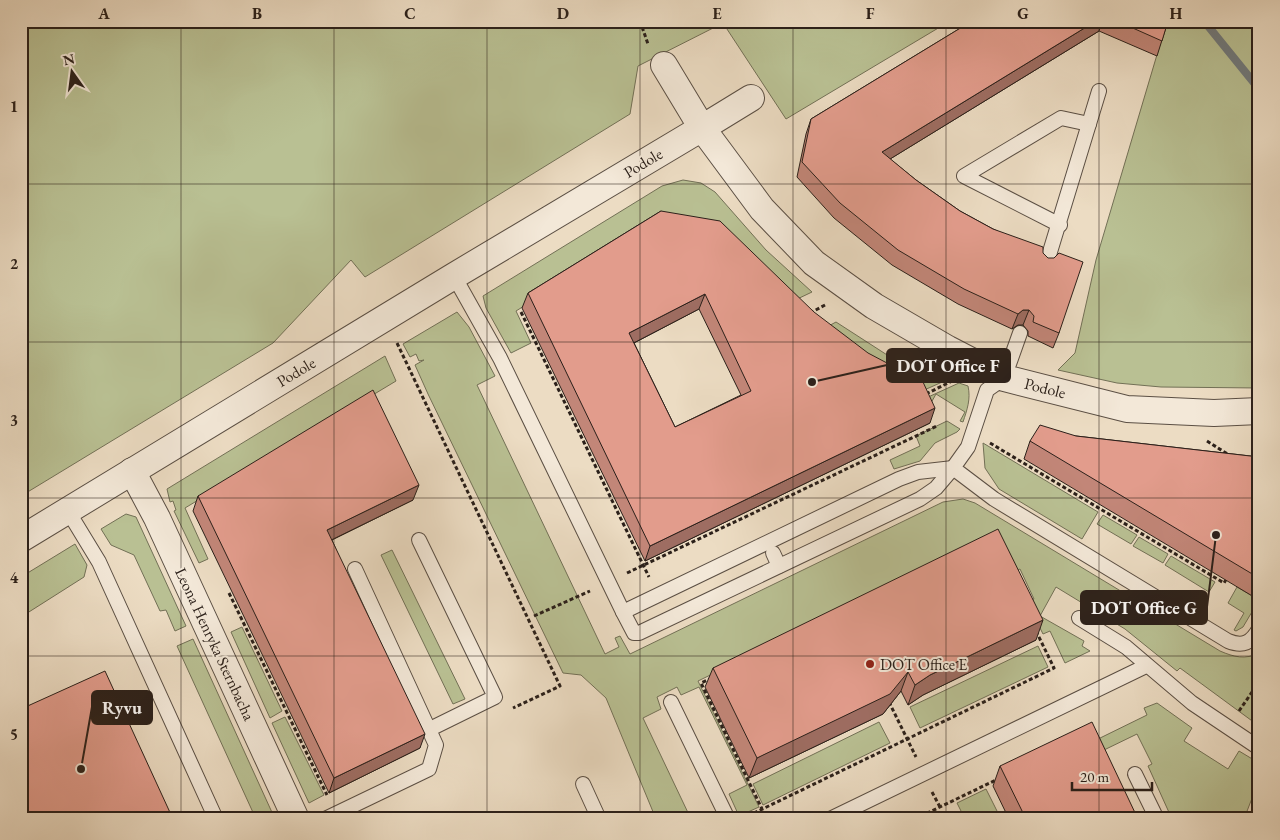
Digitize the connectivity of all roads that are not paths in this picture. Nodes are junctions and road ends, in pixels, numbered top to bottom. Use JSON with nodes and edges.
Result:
{"nodes":[{"id":1,"x":664,"y":64,"type":"dead end"},
{"id":2,"x":1099,"y":91,"type":"dead end"},
{"id":3,"x":750,"y":98,"type":"dead end"},
{"id":4,"x":1089,"y":124,"type":"junction"},
{"id":5,"x":702,"y":128,"type":"junction"},
{"id":6,"x":1060,"y":224,"type":"junction"},
{"id":7,"x":1046,"y":265,"type":"edge"},
{"id":8,"x":454,"y":276,"type":"junction"},
{"id":9,"x":1020,"y":332,"type":"edge"},
{"id":10,"x":1004,"y":378,"type":"junction"},
{"id":11,"x":1259,"y":411,"type":"edge"},
{"id":12,"x":953,"y":468,"type":"junction"},
{"id":13,"x":132,"y":471,"type":"junction"},
{"id":14,"x":68,"y":511,"type":"junction"},
{"id":15,"x":21,"y":539,"type":"edge"},
{"id":16,"x":419,"y":540,"type":"dead end"},
{"id":17,"x":773,"y":553,"type":"dead end"},
{"id":18,"x":779,"y":566,"type":"junction"},
{"id":19,"x":354,"y":569,"type":"dead end"},
{"id":20,"x":623,"y":612,"type":"junction"},
{"id":21,"x":1078,"y":618,"type":"dead end"},
{"id":22,"x":1259,"y":629,"type":"edge"},
{"id":23,"x":1146,"y":666,"type":"junction"},
{"id":24,"x":671,"y":702,"type":"dead end"},
{"id":25,"x":430,"y":729,"type":"junction"},
{"id":26,"x":1259,"y":748,"type":"edge"},
{"id":27,"x":1135,"y":774,"type":"dead end"},
{"id":28,"x":582,"y":784,"type":"dead end"},
{"id":29,"x":216,"y":819,"type":"edge"},
{"id":30,"x":296,"y":819,"type":"edge"},
{"id":31,"x":325,"y":819,"type":"edge"},
{"id":32,"x":599,"y":819,"type":"edge"},
{"id":33,"x":728,"y":819,"type":"edge"},
{"id":34,"x":830,"y":819,"type":"edge"},
{"id":35,"x":1157,"y":819,"type":"edge"}],
"edges":[{"from":1,"to":5,"type":"street"},
{"from":2,"to":4,"type":"lane"},
{"from":3,"to":5,"type":"street"},
{"from":4,"to":6,"type":"lane"},
{"from":4,"to":6,"type":"lane"},
{"from":5,"to":8,"type":"street","name":"Podole"},
{"from":5,"to":10,"type":"street","name":"Podole"},
{"from":6,"to":7,"type":"lane"},
{"from":8,"to":13,"type":"street","name":"Podole"},
{"from":8,"to":20,"type":"lane"},
{"from":9,"to":10,"type":"lane"},
{"from":10,"to":11,"type":"street","name":"Podole"},
{"from":10,"to":12,"type":"lane"},
{"from":12,"to":18,"type":"lane"},
{"from":12,"to":20,"type":"lane"},
{"from":12,"to":22,"type":"lane"},
{"from":13,"to":14,"type":"street","name":"Podole"},
{"from":13,"to":30,"type":"street","name":"Leona Henryka Sternbacha"},
{"from":14,"to":15,"type":"street","name":"Podole"},
{"from":14,"to":29,"type":"lane"},
{"from":16,"to":25,"type":"lane"},
{"from":17,"to":18,"type":"lane"},
{"from":18,"to":20,"type":"lane"},
{"from":19,"to":25,"type":"lane"},
{"from":21,"to":23,"type":"lane"},
{"from":23,"to":26,"type":"lane"},
{"from":23,"to":34,"type":"lane"},
{"from":24,"to":33,"type":"lane"},
{"from":25,"to":31,"type":"lane"},
{"from":27,"to":35,"type":"lane"},
{"from":28,"to":32,"type":"lane"}]}
